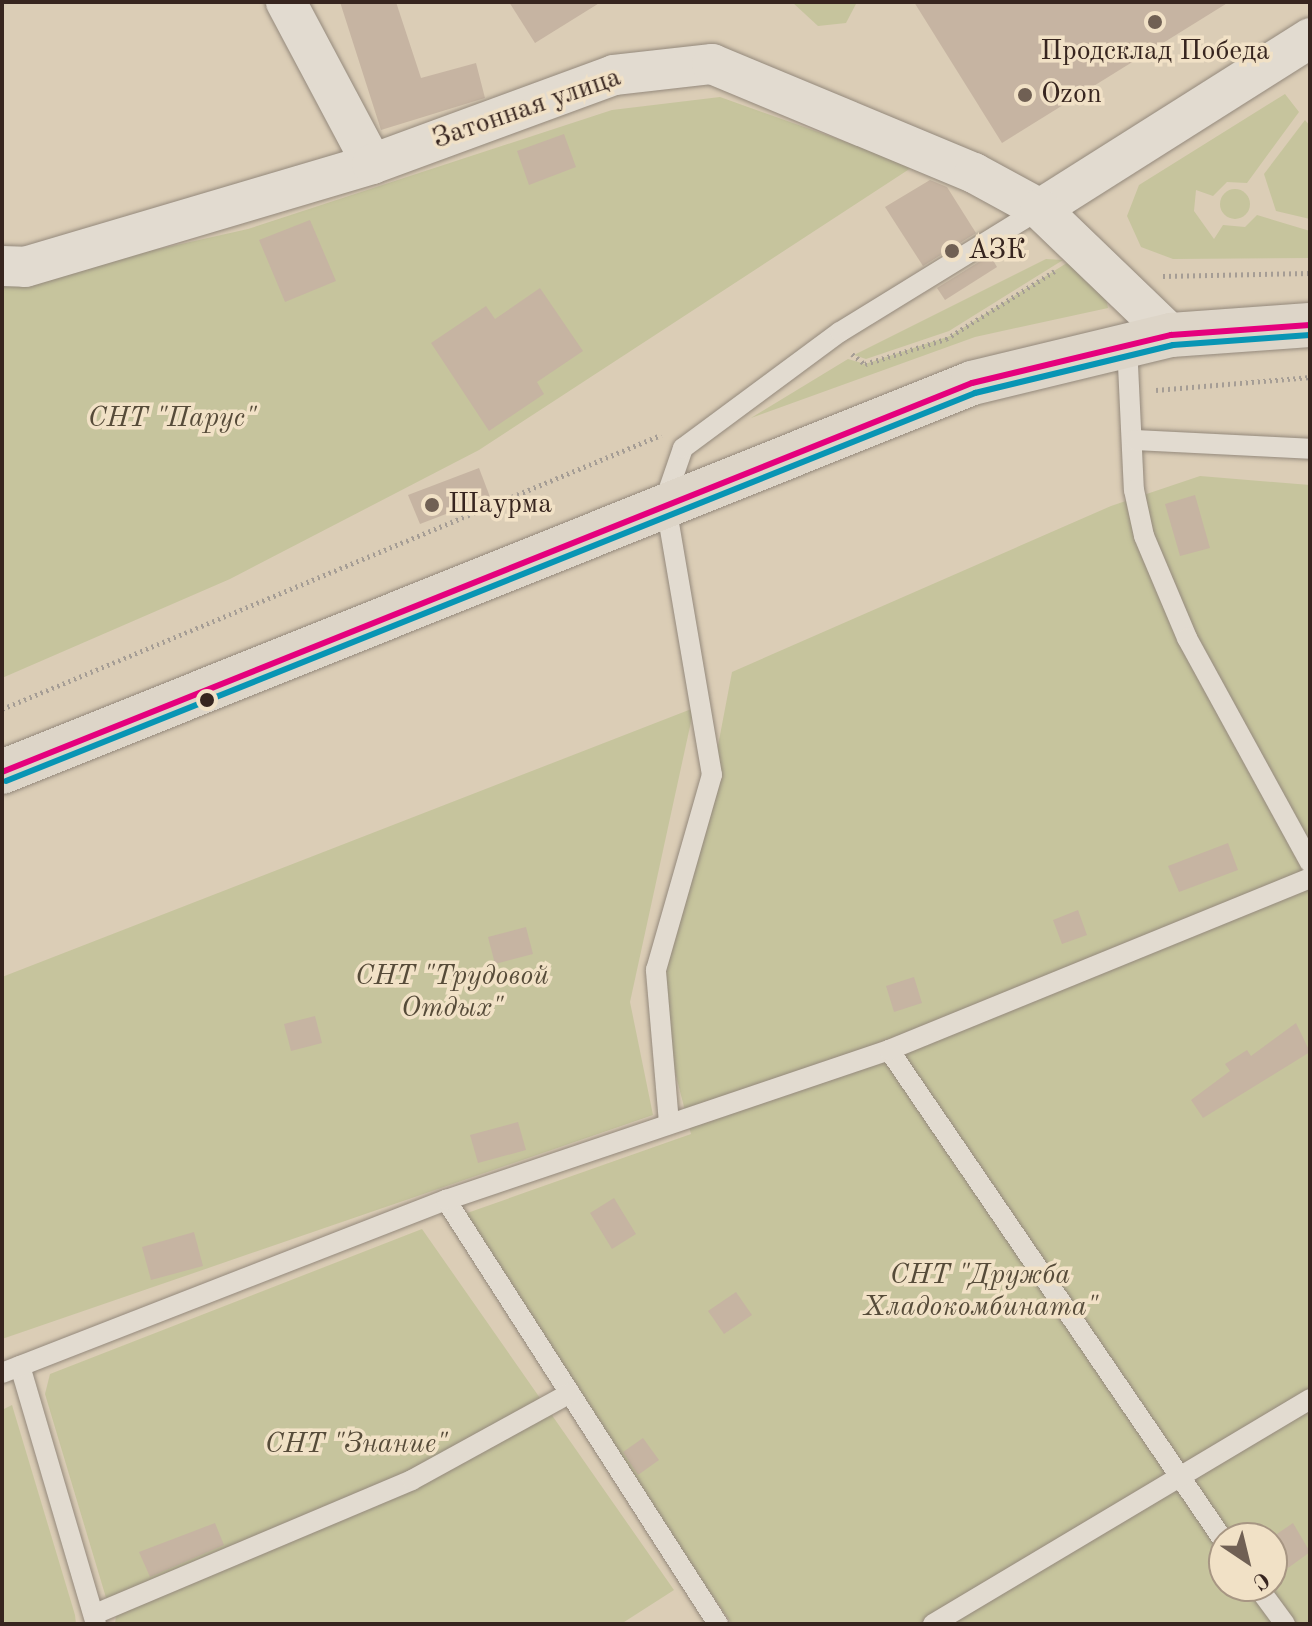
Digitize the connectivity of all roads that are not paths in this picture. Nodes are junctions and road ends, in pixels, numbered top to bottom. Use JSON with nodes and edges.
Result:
{"nodes":[{"id":1,"x":286,"y":2,"type":"edge"},
{"id":2,"x":1310,"y":38,"type":"edge"},
{"id":3,"x":372,"y":164,"type":"junction"},
{"id":4,"x":1040,"y":209,"type":"junction"},
{"id":5,"x":2,"y":266,"type":"edge"},
{"id":6,"x":1310,"y":325,"type":"edge"},
{"id":7,"x":1171,"y":335,"type":"junction"},
{"id":8,"x":1127,"y":344,"type":"junction"},
{"id":9,"x":1135,"y":440,"type":"junction"},
{"id":10,"x":1310,"y":449,"type":"edge"},
{"id":11,"x":665,"y":500,"type":"junction"},
{"id":12,"x":2,"y":772,"type":"edge"},
{"id":13,"x":1310,"y":863,"type":"edge"},
{"id":14,"x":1310,"y":878,"type":"edge"},
{"id":15,"x":889,"y":1050,"type":"junction"},
{"id":16,"x":669,"y":1123,"type":"junction"},
{"id":17,"x":446,"y":1200,"type":"junction"},
{"id":18,"x":11,"y":1369,"type":"edge"},
{"id":19,"x":570,"y":1393,"type":"junction"},
{"id":20,"x":1310,"y":1399,"type":"edge"},
{"id":21,"x":1178,"y":1478,"type":"junction"},
{"id":22,"x":1210,"y":1522,"type":"edge"},
{"id":23,"x":1269,"y":1602,"type":"edge"},
{"id":24,"x":95,"y":1619,"type":"edge"},
{"id":25,"x":718,"y":1624,"type":"edge"},
{"id":26,"x":933,"y":1624,"type":"edge"},
{"id":27,"x":1285,"y":1624,"type":"edge"}],
"edges":[{"from":1,"to":3,"type":"street"},
{"from":2,"to":4,"type":"street"},
{"from":3,"to":4,"type":"street","name":"Затонная улица"},
{"from":3,"to":5,"type":"street","name":"Затонная улица"},
{"from":4,"to":7,"type":"street","name":"Затонная улица"},
{"from":4,"to":11,"type":"lane"},
{"from":6,"to":7,"type":"main road"},
{"from":7,"to":8,"type":"main road"},
{"from":8,"to":9,"type":"lane"},
{"from":8,"to":11,"type":"main road"},
{"from":9,"to":10,"type":"lane"},
{"from":9,"to":13,"type":"lane"},
{"from":11,"to":12,"type":"main road"},
{"from":11,"to":16,"type":"lane"},
{"from":14,"to":15,"type":"lane"},
{"from":15,"to":16,"type":"lane"},
{"from":15,"to":21,"type":"lane"},
{"from":16,"to":17,"type":"lane"},
{"from":17,"to":18,"type":"lane"},
{"from":17,"to":19,"type":"lane"},
{"from":18,"to":24,"type":"lane"},
{"from":19,"to":24,"type":"lane"},
{"from":19,"to":25,"type":"lane"},
{"from":20,"to":21,"type":"lane"},
{"from":21,"to":22,"type":"lane"},
{"from":21,"to":26,"type":"lane"},
{"from":23,"to":27,"type":"lane"}]}
